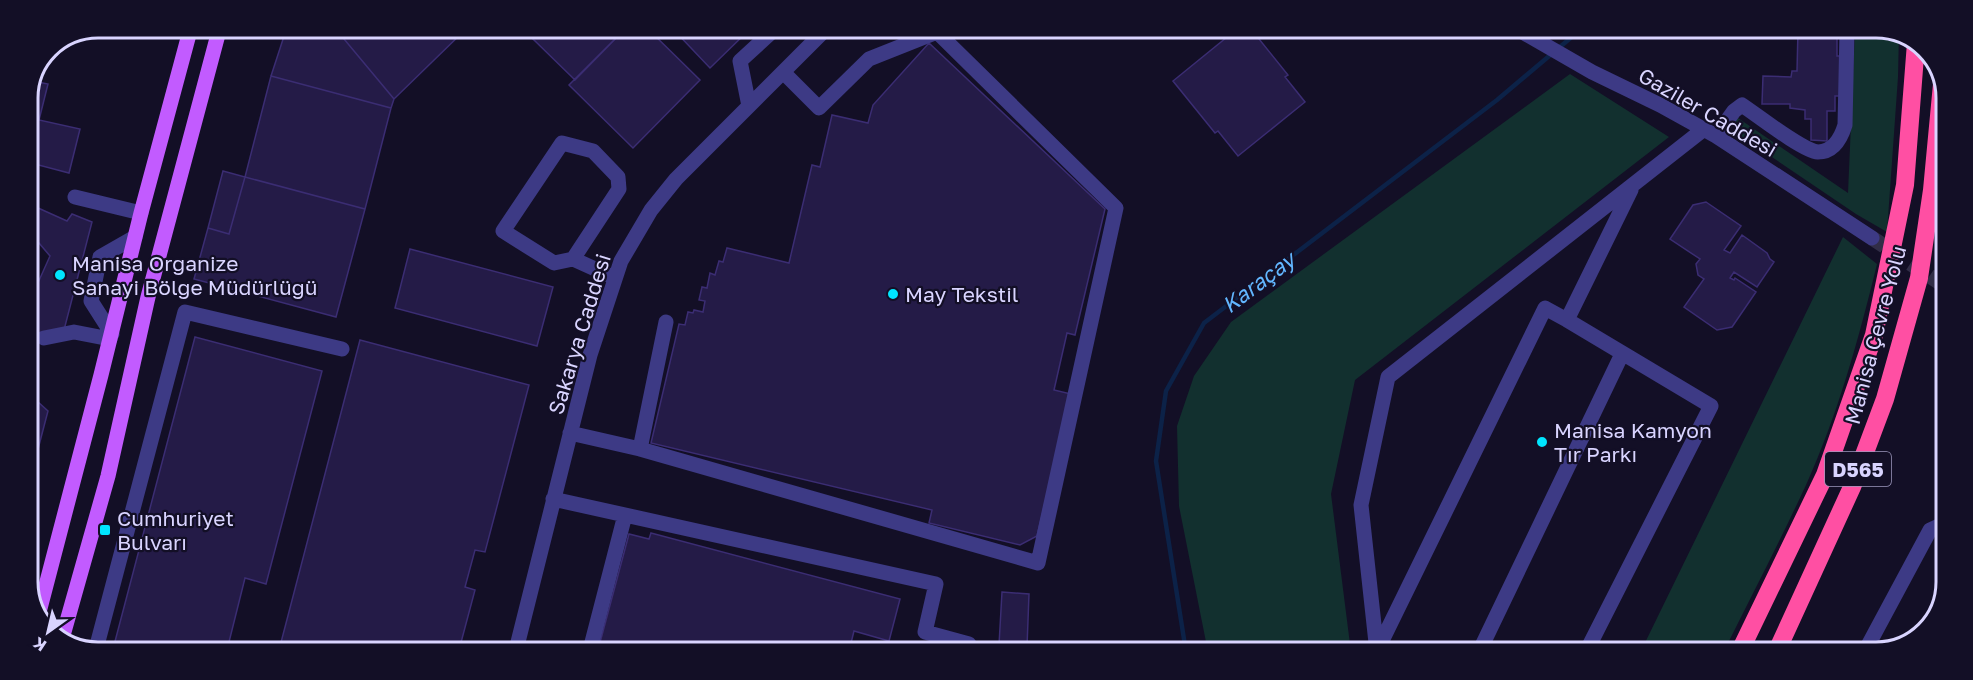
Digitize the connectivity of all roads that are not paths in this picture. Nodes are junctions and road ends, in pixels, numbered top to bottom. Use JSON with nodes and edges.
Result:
{"nodes":[{"id":1,"x":188,"y":38,"type":"edge"},
{"id":2,"x":217,"y":38,"type":"edge"},
{"id":3,"x":765,"y":38,"type":"edge"},
{"id":4,"x":816,"y":38,"type":"edge"},
{"id":5,"x":922,"y":38,"type":"edge"},
{"id":6,"x":943,"y":38,"type":"edge"},
{"id":7,"x":1531,"y":38,"type":"edge"},
{"id":8,"x":1847,"y":38,"type":"edge"},
{"id":9,"x":1915,"y":53,"type":"edge"},
{"id":10,"x":783,"y":72,"type":"junction"},
{"id":11,"x":749,"y":106,"type":"junction"},
{"id":12,"x":1710,"y":133,"type":"junction"},
{"id":13,"x":1935,"y":157,"type":"edge"},
{"id":14,"x":1634,"y":184,"type":"junction"},
{"id":15,"x":75,"y":197,"type":"dead end"},
{"id":16,"x":141,"y":213,"type":"junction"},
{"id":17,"x":135,"y":237,"type":"junction"},
{"id":18,"x":1872,"y":238,"type":"tunnel mouth"},
{"id":19,"x":573,"y":259,"type":"junction"},
{"id":20,"x":615,"y":279,"type":"junction"},
{"id":21,"x":1567,"y":320,"type":"junction"},
{"id":22,"x":666,"y":322,"type":"dead end"},
{"id":23,"x":111,"y":337,"type":"junction"},
{"id":24,"x":44,"y":338,"type":"dead end"},
{"id":25,"x":342,"y":348,"type":"dead end"},
{"id":26,"x":1622,"y":354,"type":"junction"},
{"id":27,"x":570,"y":433,"type":"junction"},
{"id":28,"x":640,"y":449,"type":"junction"},
{"id":29,"x":554,"y":499,"type":"junction"},
{"id":30,"x":625,"y":515,"type":"junction"},
{"id":31,"x":1936,"y":527,"type":"edge"},
{"id":32,"x":42,"y":602,"type":"edge"},
{"id":33,"x":72,"y":602,"type":"edge"},
{"id":34,"x":98,"y":642,"type":"edge"},
{"id":35,"x":518,"y":642,"type":"edge"},
{"id":36,"x":592,"y":642,"type":"edge"},
{"id":37,"x":962,"y":642,"type":"edge"},
{"id":38,"x":1376,"y":642,"type":"edge"},
{"id":39,"x":1382,"y":642,"type":"edge"},
{"id":40,"x":1484,"y":642,"type":"edge"},
{"id":41,"x":1591,"y":642,"type":"edge"},
{"id":42,"x":1744,"y":642,"type":"edge"},
{"id":43,"x":1781,"y":642,"type":"edge"},
{"id":44,"x":1870,"y":642,"type":"edge"}],
"edges":[{"from":1,"to":16,"type":"main road"},
{"from":2,"to":33,"type":"main road"},
{"from":3,"to":11,"type":"street"},
{"from":4,"to":10,"type":"street","name":"Sakarya Caddesi"},
{"from":5,"to":10,"type":"street"},
{"from":6,"to":28,"type":"street"},
{"from":7,"to":12,"type":"street","name":"Gaziler Caddesi"},
{"from":8,"to":12,"type":"street"},
{"from":9,"to":42,"type":"highway","name":"Manisa Çevre Yolu","number":"D565"},
{"from":10,"to":11,"type":"street","name":"Sakarya Caddesi"},
{"from":11,"to":20,"type":"street","name":"Sakarya Caddesi"},
{"from":12,"to":14,"type":"street"},
{"from":12,"to":18,"type":"street","name":"Gaziler Caddesi"},
{"from":13,"to":43,"type":"highway","name":"Manisa Çevre Yolu","number":"D565"},
{"from":14,"to":21,"type":"street"},
{"from":14,"to":38,"type":"street"},
{"from":15,"to":16,"type":"street"},
{"from":16,"to":17,"type":"main road"},
{"from":17,"to":23,"type":"main road"},
{"from":17,"to":23,"type":"street"},
{"from":19,"to":19,"type":"street"},
{"from":19,"to":20,"type":"street"},
{"from":20,"to":27,"type":"street","name":"Sakarya Caddesi"},
{"from":21,"to":26,"type":"street"},
{"from":21,"to":39,"type":"street"},
{"from":22,"to":28,"type":"street"},
{"from":23,"to":24,"type":"street"},
{"from":23,"to":32,"type":"main road"},
{"from":25,"to":34,"type":"street"},
{"from":26,"to":40,"type":"street"},
{"from":26,"to":41,"type":"street"},
{"from":27,"to":28,"type":"street"},
{"from":27,"to":29,"type":"street","name":"Sakarya Caddesi"},
{"from":29,"to":30,"type":"street"},
{"from":29,"to":35,"type":"street","name":"Sakarya Caddesi"},
{"from":30,"to":36,"type":"street"},
{"from":30,"to":37,"type":"street"},
{"from":31,"to":44,"type":"street"}]}
